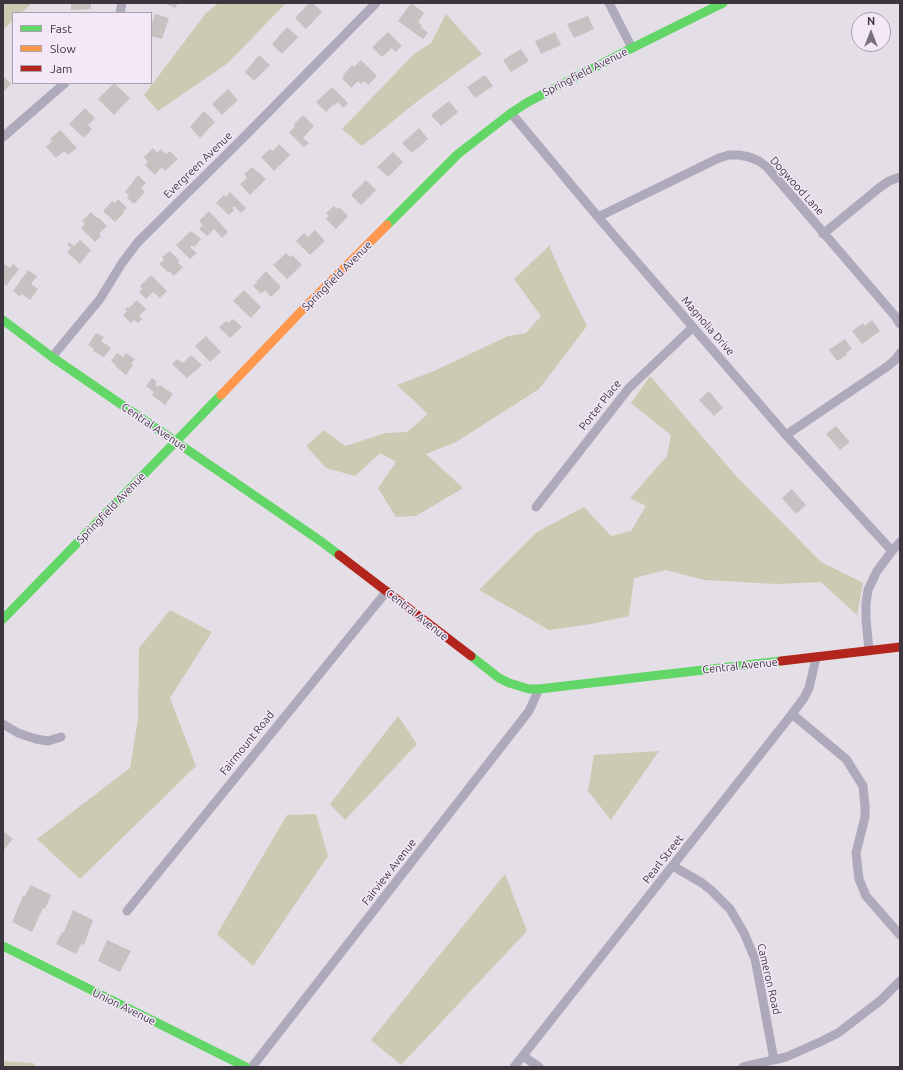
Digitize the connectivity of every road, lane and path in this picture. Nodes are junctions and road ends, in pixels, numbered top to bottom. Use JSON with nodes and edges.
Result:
{"nodes":[{"id":1,"x":376,"y":3,"type":"edge"},
{"id":2,"x":609,"y":3,"type":"edge"},
{"id":3,"x":723,"y":3,"type":"edge"},
{"id":4,"x":632,"y":48,"type":"junction"},
{"id":5,"x":64,"y":84,"type":"edge"},
{"id":6,"x":511,"y":112,"type":"junction"},
{"id":7,"x":3,"y":137,"type":"edge"},
{"id":8,"x":900,"y":176,"type":"edge"},
{"id":9,"x":598,"y":217,"type":"junction"},
{"id":10,"x":823,"y":234,"type":"junction"},
{"id":11,"x":3,"y":320,"type":"edge"},
{"id":12,"x":900,"y":324,"type":"edge"},
{"id":13,"x":693,"y":327,"type":"junction"},
{"id":14,"x":900,"y":353,"type":"edge"},
{"id":15,"x":52,"y":357,"type":"junction"},
{"id":16,"x":786,"y":435,"type":"junction"},
{"id":17,"x":176,"y":443,"type":"junction"},
{"id":18,"x":536,"y":507,"type":"dead end"},
{"id":19,"x":900,"y":542,"type":"edge"},
{"id":20,"x":892,"y":551,"type":"junction"},
{"id":21,"x":387,"y":591,"type":"junction"},
{"id":22,"x":3,"y":619,"type":"edge"},
{"id":23,"x":900,"y":647,"type":"edge"},
{"id":24,"x":869,"y":651,"type":"junction"},
{"id":25,"x":816,"y":658,"type":"junction"},
{"id":26,"x":540,"y":689,"type":"junction"},
{"id":27,"x":792,"y":714,"type":"junction"},
{"id":28,"x":3,"y":724,"type":"edge"},
{"id":29,"x":61,"y":737,"type":"dead end"},
{"id":30,"x":673,"y":866,"type":"junction"},
{"id":31,"x":127,"y":911,"type":"dead end"},
{"id":32,"x":900,"y":935,"type":"edge"},
{"id":33,"x":3,"y":946,"type":"edge"},
{"id":34,"x":900,"y":981,"type":"edge"},
{"id":35,"x":523,"y":1056,"type":"junction"},
{"id":36,"x":774,"y":1060,"type":"junction"},
{"id":37,"x":246,"y":1067,"type":"edge"},
{"id":38,"x":252,"y":1067,"type":"edge"},
{"id":39,"x":514,"y":1067,"type":"edge"},
{"id":40,"x":539,"y":1067,"type":"edge"},
{"id":41,"x":743,"y":1067,"type":"edge"}],
"edges":[{"from":1,"to":15,"type":"street","name":"Evergreen Avenue"},
{"from":2,"to":4,"type":"street"},
{"from":3,"to":4,"type":"main road","name":"Springfield Avenue"},
{"from":4,"to":6,"type":"main road","name":"Springfield Avenue"},
{"from":5,"to":7,"type":"street"},
{"from":6,"to":9,"type":"street","name":"Magnolia Drive"},
{"from":6,"to":17,"type":"main road","name":"Springfield Avenue"},
{"from":8,"to":10,"type":"street"},
{"from":9,"to":10,"type":"street","name":"Dogwood Lane"},
{"from":9,"to":13,"type":"street","name":"Magnolia Drive"},
{"from":10,"to":12,"type":"street","name":"Dogwood Lane"},
{"from":11,"to":15,"type":"main road","name":"Central Avenue"},
{"from":13,"to":16,"type":"street","name":"Magnolia Drive"},
{"from":13,"to":18,"type":"street","name":"Porter Place"},
{"from":14,"to":16,"type":"street"},
{"from":15,"to":17,"type":"main road","name":"Central Avenue"},
{"from":16,"to":20,"type":"street","name":"Magnolia Drive"},
{"from":17,"to":21,"type":"main road","name":"Central Avenue"},
{"from":17,"to":22,"type":"main road","name":"Springfield Avenue"},
{"from":19,"to":20,"type":"street"},
{"from":20,"to":24,"type":"street"},
{"from":21,"to":26,"type":"main road","name":"Central Avenue"},
{"from":21,"to":31,"type":"street","name":"Fairmount Road"},
{"from":23,"to":24,"type":"main road","name":"Central Avenue"},
{"from":24,"to":25,"type":"main road","name":"Central Avenue"},
{"from":25,"to":26,"type":"main road","name":"Central Avenue"},
{"from":25,"to":27,"type":"street","name":"Pearl Street"},
{"from":26,"to":38,"type":"street","name":"Fairview Avenue"},
{"from":27,"to":30,"type":"street","name":"Pearl Street"},
{"from":27,"to":32,"type":"street"},
{"from":28,"to":29,"type":"street"},
{"from":30,"to":35,"type":"street","name":"Pearl Street"},
{"from":30,"to":36,"type":"street","name":"Cameron Road"},
{"from":33,"to":37,"type":"main road","name":"Union Avenue"},
{"from":34,"to":36,"type":"street"},
{"from":35,"to":39,"type":"street","name":"Pearl Street"},
{"from":35,"to":40,"type":"street"},
{"from":36,"to":41,"type":"street"}]}
